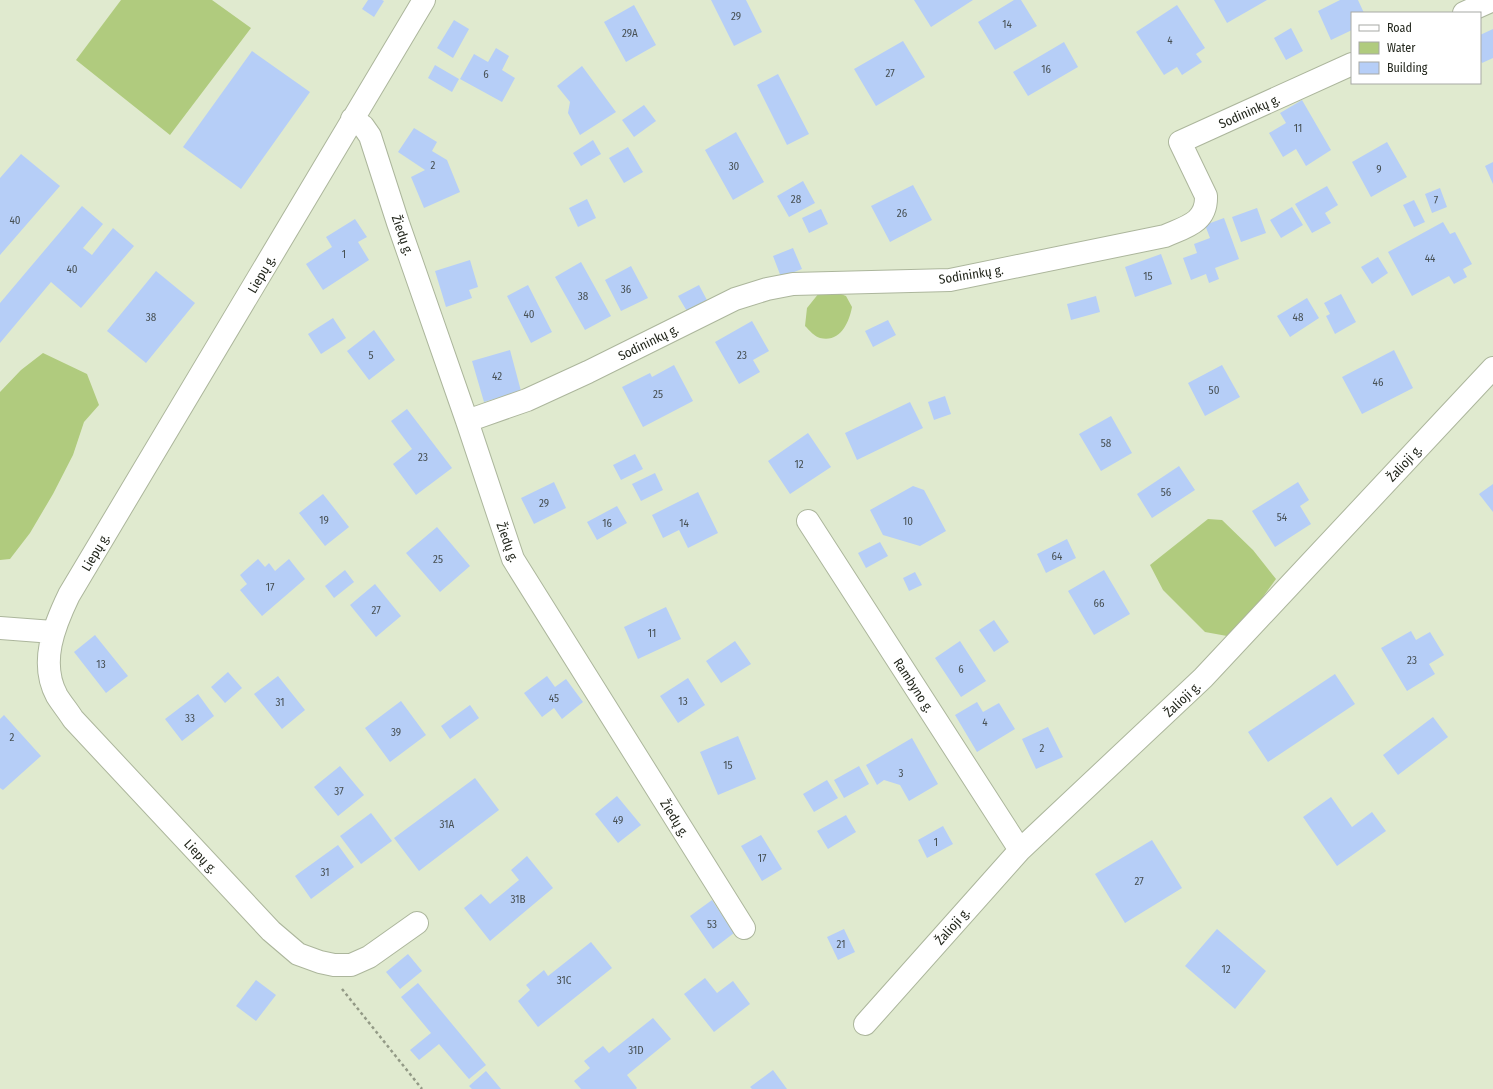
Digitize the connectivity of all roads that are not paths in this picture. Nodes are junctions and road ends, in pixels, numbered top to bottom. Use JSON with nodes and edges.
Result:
{"nodes":[{"id":1,"x":424,"y":0,"type":"edge"},
{"id":2,"x":1492,"y":0,"type":"edge"},
{"id":3,"x":1466,"y":12,"type":"edge"},
{"id":4,"x":1351,"y":64,"type":"edge"},
{"id":5,"x":352,"y":119,"type":"junction"},
{"id":6,"x":1493,"y":368,"type":"edge"},
{"id":7,"x":467,"y":420,"type":"junction"},
{"id":8,"x":808,"y":521,"type":"dead end"},
{"id":9,"x":0,"y":628,"type":"edge"},
{"id":10,"x":53,"y":632,"type":"junction"},
{"id":11,"x":1020,"y":850,"type":"junction"},
{"id":12,"x":417,"y":923,"type":"dead end"},
{"id":13,"x":744,"y":928,"type":"dead end"},
{"id":14,"x":865,"y":1024,"type":"dead end"}],
"edges":[{"from":1,"to":5,"type":"street","name":"Liepų g."},
{"from":2,"to":3,"type":"street"},
{"from":4,"to":7,"type":"street","name":"Sodininkų g."},
{"from":5,"to":7,"type":"street","name":"Žiedų g."},
{"from":5,"to":10,"type":"street","name":"Liepų g."},
{"from":6,"to":11,"type":"street","name":"Žalioji g."},
{"from":7,"to":13,"type":"street","name":"Žiedų g."},
{"from":8,"to":11,"type":"street","name":"Rambyno g."},
{"from":9,"to":10,"type":"street"},
{"from":10,"to":12,"type":"street","name":"Liepų g."},
{"from":11,"to":14,"type":"street","name":"Žalioji g."}]}
